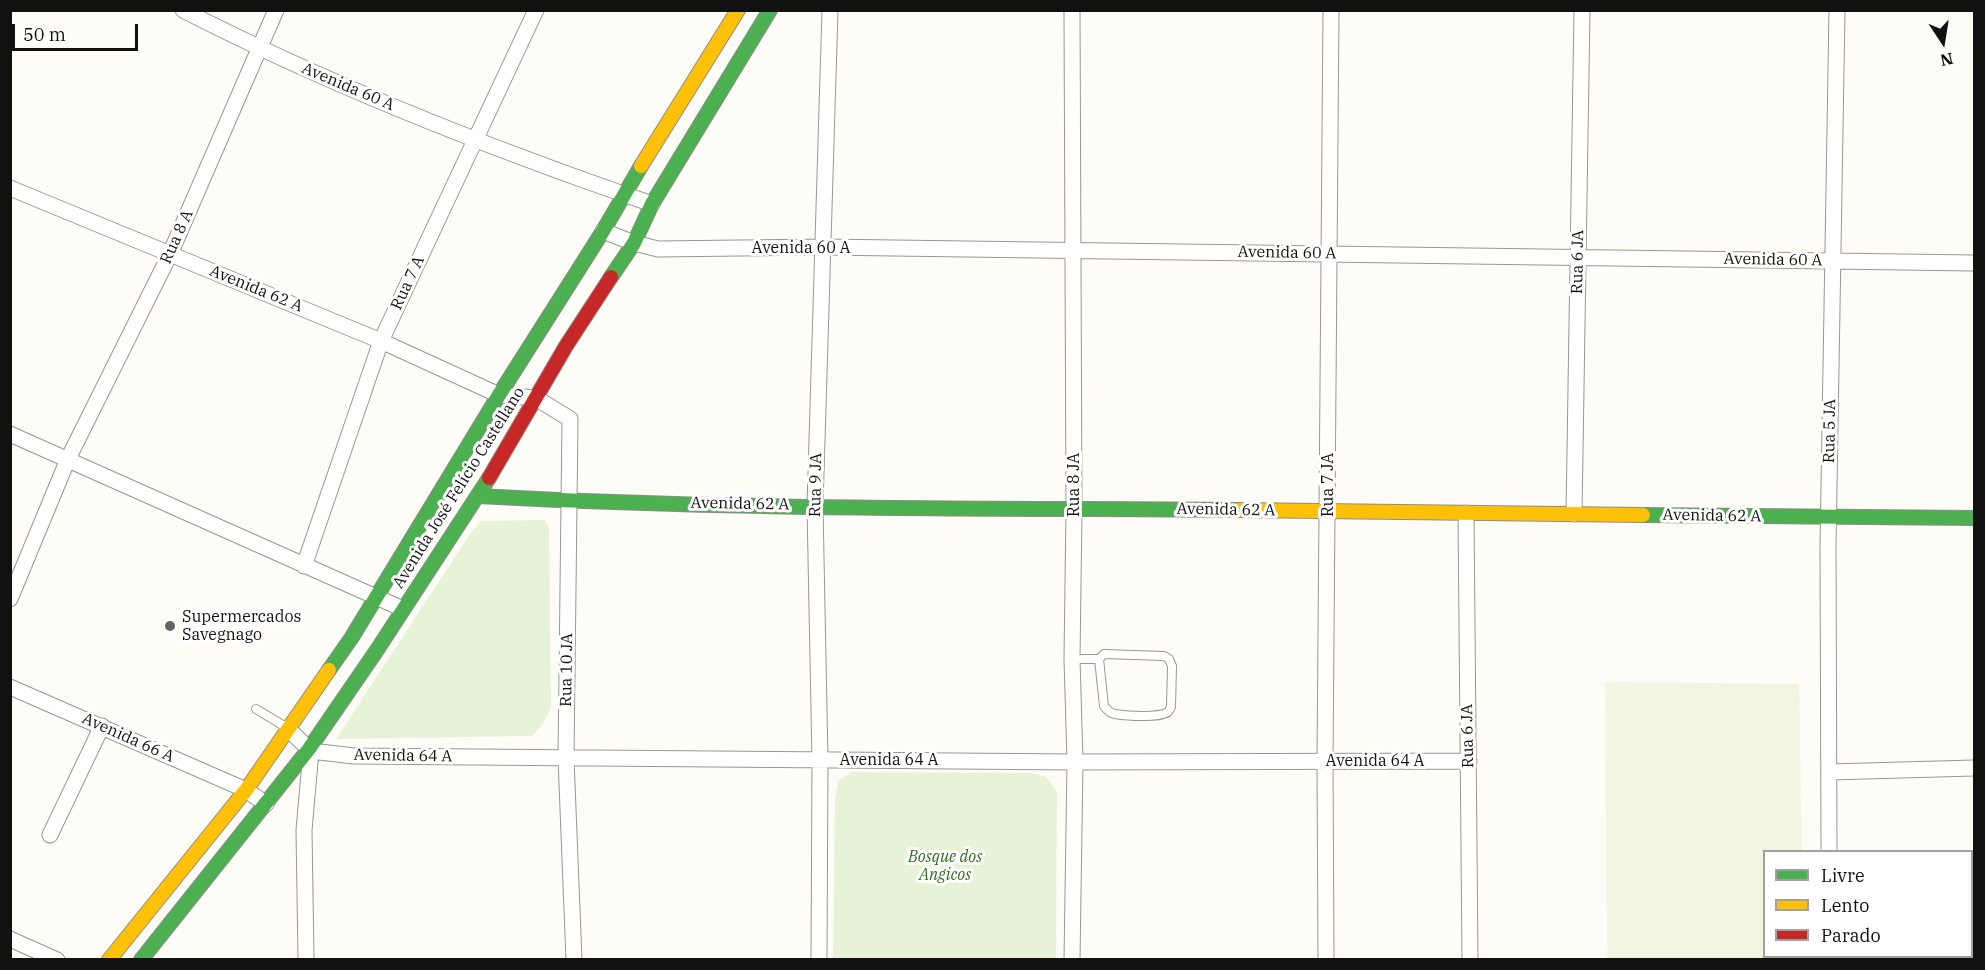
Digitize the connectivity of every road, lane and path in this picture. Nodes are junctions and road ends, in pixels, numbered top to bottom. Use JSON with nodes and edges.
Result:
{"nodes":[{"id":1,"x":183,"y":10,"type":"edge"},
{"id":2,"x":276,"y":10,"type":"edge"},
{"id":3,"x":536,"y":10,"type":"edge"},
{"id":4,"x":738,"y":10,"type":"edge"},
{"id":5,"x":770,"y":10,"type":"edge"},
{"id":6,"x":830,"y":10,"type":"edge"},
{"id":7,"x":1072,"y":10,"type":"edge"},
{"id":8,"x":1331,"y":10,"type":"edge"},
{"id":9,"x":1582,"y":10,"type":"edge"},
{"id":10,"x":1837,"y":10,"type":"edge"},
{"id":11,"x":259,"y":50,"type":"junction"},
{"id":12,"x":476,"y":140,"type":"junction"},
{"id":13,"x":10,"y":188,"type":"edge"},
{"id":14,"x":623,"y":194,"type":"junction"},
{"id":15,"x":652,"y":204,"type":"junction"},
{"id":16,"x":603,"y":231,"type":"junction"},
{"id":17,"x":634,"y":243,"type":"junction"},
{"id":18,"x":822,"y":247,"type":"junction"},
{"id":19,"x":1072,"y":251,"type":"junction"},
{"id":20,"x":170,"y":254,"type":"junction"},
{"id":21,"x":1329,"y":254,"type":"junction"},
{"id":22,"x":1578,"y":258,"type":"junction"},
{"id":23,"x":1833,"y":261,"type":"junction"},
{"id":24,"x":1974,"y":263,"type":"edge"},
{"id":25,"x":381,"y":341,"type":"junction"},
{"id":26,"x":499,"y":395,"type":"junction"},
{"id":27,"x":536,"y":398,"type":"junction"},
{"id":28,"x":10,"y":434,"type":"edge"},
{"id":29,"x":68,"y":459,"type":"junction"},
{"id":30,"x":478,"y":496,"type":"junction"},
{"id":31,"x":569,"y":501,"type":"junction"},
{"id":32,"x":815,"y":506,"type":"junction"},
{"id":33,"x":1074,"y":509,"type":"junction"},
{"id":34,"x":1328,"y":511,"type":"junction"},
{"id":35,"x":1466,"y":513,"type":"junction"},
{"id":36,"x":1574,"y":514,"type":"junction"},
{"id":37,"x":1829,"y":517,"type":"junction"},
{"id":38,"x":1974,"y":519,"type":"edge"},
{"id":39,"x":304,"y":566,"type":"junction"},
{"id":40,"x":376,"y":598,"type":"junction"},
{"id":41,"x":10,"y":600,"type":"edge"},
{"id":42,"x":403,"y":609,"type":"junction"},
{"id":43,"x":1072,"y":659,"type":"junction"},
{"id":44,"x":1099,"y":659,"type":"junction"},
{"id":45,"x":10,"y":687,"type":"edge"},
{"id":46,"x":256,"y":709,"type":"dead end"},
{"id":47,"x":102,"y":726,"type":"junction"},
{"id":48,"x":287,"y":728,"type":"junction"},
{"id":49,"x":310,"y":750,"type":"junction"},
{"id":50,"x":566,"y":758,"type":"junction"},
{"id":51,"x":820,"y":760,"type":"junction"},
{"id":52,"x":1325,"y":761,"type":"junction"},
{"id":53,"x":1469,"y":761,"type":"junction"},
{"id":54,"x":1075,"y":762,"type":"junction"},
{"id":55,"x":1974,"y":768,"type":"edge"},
{"id":56,"x":1829,"y":772,"type":"junction"},
{"id":57,"x":246,"y":789,"type":"junction"},
{"id":58,"x":266,"y":804,"type":"junction"},
{"id":59,"x":50,"y":835,"type":"dead end"},
{"id":60,"x":1829,"y":850,"type":"edge"},
{"id":61,"x":10,"y":939,"type":"edge"},
{"id":62,"x":57,"y":960,"type":"edge"},
{"id":63,"x":109,"y":960,"type":"edge"},
{"id":64,"x":141,"y":960,"type":"edge"},
{"id":65,"x":306,"y":960,"type":"edge"},
{"id":66,"x":574,"y":960,"type":"edge"},
{"id":67,"x":819,"y":960,"type":"edge"},
{"id":68,"x":1072,"y":960,"type":"edge"},
{"id":69,"x":1326,"y":960,"type":"edge"},
{"id":70,"x":1470,"y":960,"type":"edge"}],
"edges":[{"from":1,"to":11,"type":"street","name":"Avenida 60 A"},
{"from":2,"to":11,"type":"street","name":"Rua 8 A"},
{"from":3,"to":12,"type":"street","name":"Rua 7 A"},
{"from":4,"to":14,"type":"main road","name":"Avenida José Felício Castellano"},
{"from":5,"to":15,"type":"main road","name":"Avenida José Felício Castellano"},
{"from":6,"to":18,"type":"street","name":"Rua 9 JA"},
{"from":7,"to":19,"type":"street","name":"Rua 8 JA"},
{"from":8,"to":21,"type":"street","name":"Rua 7 JA"},
{"from":9,"to":22,"type":"street","name":"Rua 6 JA"},
{"from":10,"to":23,"type":"street","name":"Rua 5 JA"},
{"from":11,"to":12,"type":"street","name":"Avenida 60 A"},
{"from":11,"to":20,"type":"street","name":"Rua 8 A"},
{"from":12,"to":14,"type":"street","name":"Avenida 60 A"},
{"from":12,"to":25,"type":"street","name":"Rua 7 A"},
{"from":13,"to":20,"type":"street","name":"Avenida 62 A"},
{"from":14,"to":15,"type":"street","name":"Avenida 60 A"},
{"from":14,"to":16,"type":"main road","name":"Avenida José Felício Castellano"},
{"from":15,"to":17,"type":"main road","name":"Avenida José Felício Castellano"},
{"from":16,"to":17,"type":"street","name":"Avenida 60 A"},
{"from":16,"to":26,"type":"main road","name":"Avenida José Felício Castellano"},
{"from":17,"to":18,"type":"street","name":"Avenida 60 A"},
{"from":17,"to":27,"type":"main road","name":"Avenida José Felício Castellano"},
{"from":18,"to":19,"type":"street","name":"Avenida 60 A"},
{"from":18,"to":32,"type":"street","name":"Rua 9 JA"},
{"from":19,"to":21,"type":"street","name":"Avenida 60 A"},
{"from":19,"to":33,"type":"street","name":"Rua 8 JA"},
{"from":20,"to":25,"type":"street","name":"Avenida 62 A"},
{"from":20,"to":29,"type":"street","name":"Rua 8 A"},
{"from":21,"to":22,"type":"street","name":"Avenida 60 A"},
{"from":21,"to":34,"type":"street","name":"Rua 7 JA"},
{"from":22,"to":23,"type":"street","name":"Avenida 60 A"},
{"from":22,"to":36,"type":"street","name":"Rua 6 JA"},
{"from":23,"to":24,"type":"street","name":"Avenida 60 A"},
{"from":23,"to":37,"type":"street","name":"Rua 5 JA"},
{"from":25,"to":26,"type":"street","name":"Avenida 62 A"},
{"from":25,"to":39,"type":"street","name":"Rua 7 A"},
{"from":26,"to":27,"type":"street","name":"Avenida 62 A"},
{"from":26,"to":40,"type":"main road","name":"Avenida José Felício Castellano"},
{"from":27,"to":30,"type":"main road","name":"Avenida José Felício Castellano"},
{"from":27,"to":31,"type":"street","name":"Rua 10 JA"},
{"from":28,"to":29,"type":"street"},
{"from":29,"to":39,"type":"street"},
{"from":29,"to":41,"type":"street","name":"Rua 8 A"},
{"from":30,"to":31,"type":"main road","name":"Avenida 62 A"},
{"from":30,"to":42,"type":"main road","name":"Avenida José Felício Castellano"},
{"from":31,"to":32,"type":"main road","name":"Avenida 62 A"},
{"from":31,"to":50,"type":"street","name":"Rua 10 JA"},
{"from":32,"to":33,"type":"main road","name":"Avenida 62 A"},
{"from":32,"to":51,"type":"street","name":"Rua 9 JA"},
{"from":33,"to":34,"type":"main road","name":"Avenida 62 A"},
{"from":33,"to":43,"type":"street","name":"Rua 8 JA"},
{"from":34,"to":35,"type":"main road","name":"Avenida 62 A"},
{"from":34,"to":52,"type":"street","name":"Rua 7 JA"},
{"from":35,"to":36,"type":"main road","name":"Avenida 62 A"},
{"from":35,"to":53,"type":"street","name":"Rua 6 JA"},
{"from":36,"to":37,"type":"main road","name":"Avenida 62 A"},
{"from":37,"to":38,"type":"main road","name":"Avenida 62 A"},
{"from":37,"to":56,"type":"street","name":"Rua 5 JA"},
{"from":39,"to":40,"type":"street"},
{"from":40,"to":42,"type":"street"},
{"from":40,"to":48,"type":"main road","name":"Avenida José Felício Castellano"},
{"from":42,"to":49,"type":"main road","name":"Avenida José Felício Castellano"},
{"from":43,"to":44,"type":"lane"},
{"from":43,"to":54,"type":"street","name":"Rua 8 JA"},
{"from":44,"to":44,"type":"lane"},
{"from":45,"to":47,"type":"street","name":"Avenida 66 A"},
{"from":46,"to":48,"type":"lane"},
{"from":47,"to":57,"type":"street","name":"Avenida 66 A"},
{"from":47,"to":59,"type":"street"},
{"from":48,"to":49,"type":"street"},
{"from":48,"to":57,"type":"main road","name":"Avenida José Felício Castellano"},
{"from":49,"to":50,"type":"street","name":"Avenida 64 A"},
{"from":49,"to":58,"type":"main road","name":"Avenida José Felício Castellano"},
{"from":49,"to":65,"type":"street"},
{"from":50,"to":51,"type":"street","name":"Avenida 64 A"},
{"from":50,"to":66,"type":"street","name":"Rua 10 JA"},
{"from":51,"to":54,"type":"street","name":"Avenida 64 A"},
{"from":51,"to":67,"type":"street","name":"Rua 9 JA"},
{"from":52,"to":53,"type":"street","name":"Avenida 64 A"},
{"from":52,"to":54,"type":"street","name":"Avenida 64 A"},
{"from":52,"to":69,"type":"street","name":"Rua 7 JA"},
{"from":53,"to":70,"type":"street","name":"Rua 6 JA"},
{"from":54,"to":68,"type":"street","name":"Rua 8 JA"},
{"from":55,"to":56,"type":"street"},
{"from":56,"to":60,"type":"street","name":"Rua 5 JA"},
{"from":57,"to":58,"type":"street","name":"Avenida 66 A"},
{"from":57,"to":63,"type":"main road","name":"Avenida José Felício Castellano"},
{"from":58,"to":64,"type":"main road","name":"Avenida José Felício Castellano"},
{"from":61,"to":62,"type":"street"}]}
